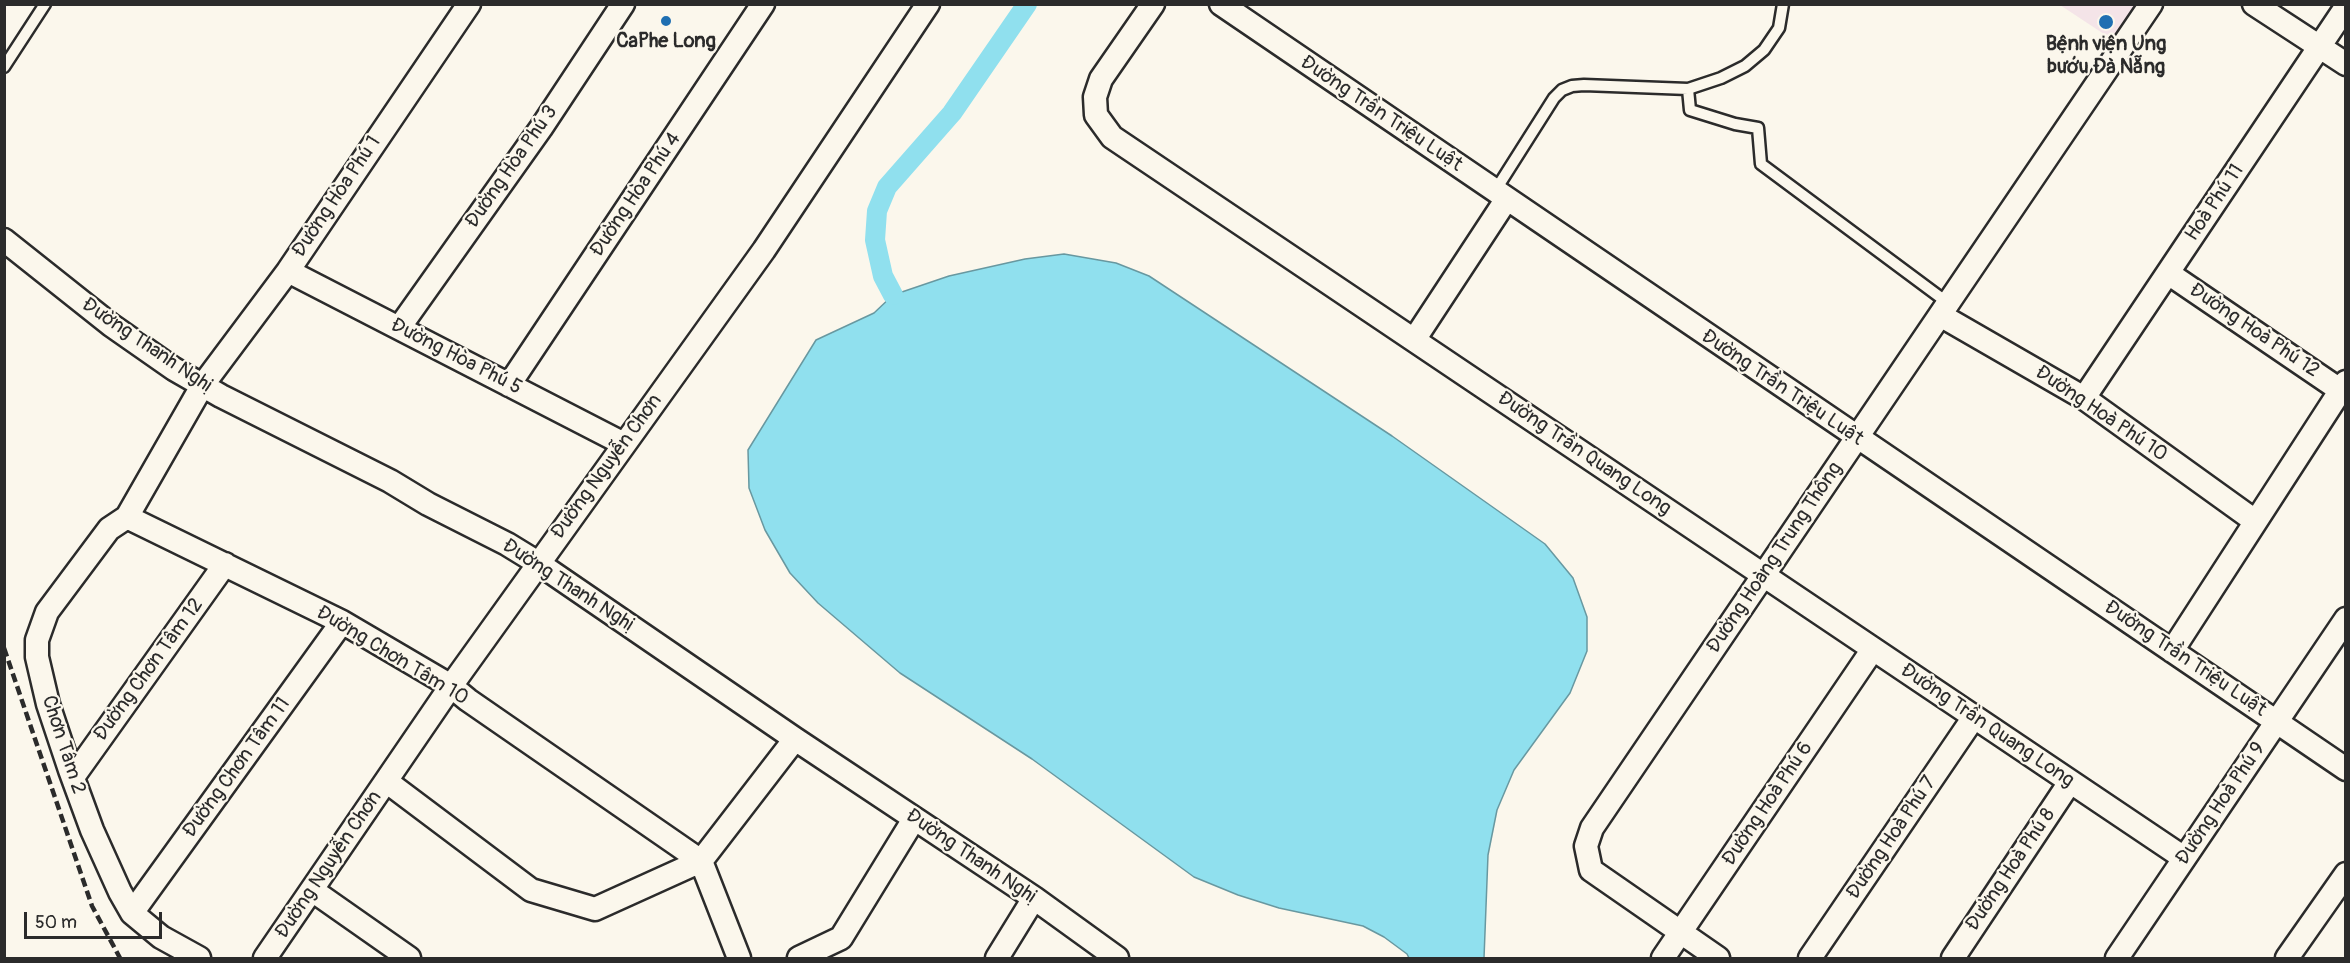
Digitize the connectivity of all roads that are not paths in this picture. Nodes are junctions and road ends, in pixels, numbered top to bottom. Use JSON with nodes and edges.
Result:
{"nodes":[{"id":1,"x":45,"y":4,"type":"edge"},
{"id":2,"x":469,"y":4,"type":"edge"},
{"id":3,"x":623,"y":4,"type":"edge"},
{"id":4,"x":763,"y":4,"type":"edge"},
{"id":5,"x":928,"y":4,"type":"edge"},
{"id":6,"x":1153,"y":4,"type":"edge"},
{"id":7,"x":1221,"y":4,"type":"edge"},
{"id":8,"x":1784,"y":4,"type":"edge"},
{"id":9,"x":2151,"y":4,"type":"edge"},
{"id":10,"x":2254,"y":4,"type":"edge"},
{"id":11,"x":2346,"y":7,"type":"edge"},
{"id":12,"x":2319,"y":47,"type":"junction"},
{"id":13,"x":2346,"y":64,"type":"edge"},
{"id":14,"x":4,"y":67,"type":"edge"},
{"id":15,"x":1688,"y":89,"type":"junction"},
{"id":16,"x":1501,"y":196,"type":"junction"},
{"id":17,"x":4,"y":240,"type":"edge"},
{"id":18,"x":288,"y":271,"type":"junction"},
{"id":19,"x":2168,"y":273,"type":"junction"},
{"id":20,"x":1944,"y":309,"type":"junction"},
{"id":21,"x":399,"y":328,"type":"junction"},
{"id":22,"x":1414,"y":340,"type":"junction"},
{"id":23,"x":509,"y":385,"type":"junction"},
{"id":24,"x":202,"y":386,"type":"junction"},
{"id":25,"x":2343,"y":386,"type":"edge"},
{"id":26,"x":2084,"y":398,"type":"junction"},
{"id":27,"x":1856,"y":438,"type":"junction"},
{"id":28,"x":624,"y":444,"type":"junction"},
{"id":29,"x":127,"y":517,"type":"junction"},
{"id":30,"x":2255,"y":521,"type":"junction"},
{"id":31,"x":538,"y":563,"type":"junction"},
{"id":32,"x":225,"y":564,"type":"junction"},
{"id":33,"x":1763,"y":575,"type":"junction"},
{"id":34,"x":2346,"y":619,"type":"edge"},
{"id":35,"x":342,"y":622,"type":"junction"},
{"id":36,"x":1873,"y":649,"type":"junction"},
{"id":37,"x":2172,"y":651,"type":"junction"},
{"id":38,"x":450,"y":686,"type":"junction"},
{"id":39,"x":1974,"y":717,"type":"junction"},
{"id":40,"x":2277,"y":721,"type":"junction"},
{"id":41,"x":795,"y":740,"type":"junction"},
{"id":42,"x":2346,"y":769,"type":"edge"},
{"id":43,"x":73,"y":777,"type":"junction"},
{"id":44,"x":386,"y":781,"type":"junction"},
{"id":45,"x":2070,"y":782,"type":"junction"},
{"id":46,"x":914,"y":819,"type":"junction"},
{"id":47,"x":2184,"y":858,"type":"junction"},
{"id":48,"x":701,"y":861,"type":"junction"},
{"id":49,"x":2346,"y":874,"type":"edge"},
{"id":50,"x":312,"y":890,"type":"junction"},
{"id":51,"x":1034,"y":898,"type":"junction"},
{"id":52,"x":132,"y":913,"type":"junction"},
{"id":53,"x":1681,"y":932,"type":"junction"},
{"id":54,"x":199,"y":958,"type":"edge"},
{"id":55,"x":266,"y":958,"type":"edge"},
{"id":56,"x":409,"y":958,"type":"edge"},
{"id":57,"x":739,"y":958,"type":"edge"},
{"id":58,"x":799,"y":958,"type":"edge"},
{"id":59,"x":997,"y":958,"type":"edge"},
{"id":60,"x":1117,"y":958,"type":"edge"},
{"id":61,"x":1663,"y":958,"type":"edge"},
{"id":62,"x":1718,"y":958,"type":"edge"},
{"id":63,"x":1810,"y":958,"type":"edge"},
{"id":64,"x":1953,"y":958,"type":"edge"},
{"id":65,"x":2117,"y":958,"type":"edge"},
{"id":66,"x":2287,"y":958,"type":"edge"}],
"edges":[{"from":1,"to":14,"type":"lane"},
{"from":2,"to":18,"type":"street","name":"Đường Hòa Phú 1"},
{"from":3,"to":21,"type":"street","name":"Đường Hòa Phú 3"},
{"from":4,"to":23,"type":"street","name":"Đường Hòa Phú 4"},
{"from":5,"to":28,"type":"street","name":"Đường Nguyễn Chơn"},
{"from":6,"to":22,"type":"street","name":"Đường Trần Quang Long"},
{"from":7,"to":16,"type":"street","name":"Đường Trần Triệu Luật"},
{"from":8,"to":15,"type":"lane"},
{"from":9,"to":20,"type":"street","name":"Đường Hoàng Trung Thông"},
{"from":10,"to":12,"type":"street"},
{"from":11,"to":12,"type":"street","name":"Hoà Phú 11"},
{"from":12,"to":13,"type":"street"},
{"from":12,"to":19,"type":"street","name":"Hoà Phú 11"},
{"from":15,"to":16,"type":"lane"},
{"from":15,"to":20,"type":"lane"},
{"from":16,"to":22,"type":"street"},
{"from":16,"to":27,"type":"street","name":"Đường Trần Triệu Luật"},
{"from":17,"to":24,"type":"street","name":"Đường Thanh Nghị"},
{"from":18,"to":21,"type":"street","name":"Đường Hòa Phú 5"},
{"from":18,"to":24,"type":"street","name":"Đường Hòa Phú 1"},
{"from":19,"to":25,"type":"street","name":"Đường Hoà Phú 12"},
{"from":19,"to":26,"type":"street","name":"Hoà Phú 11"},
{"from":20,"to":26,"type":"street","name":"Đường Hoà Phú 10"},
{"from":20,"to":27,"type":"street","name":"Đường Hoàng Trung Thông"},
{"from":21,"to":23,"type":"street","name":"Đường Hòa Phú 5"},
{"from":22,"to":33,"type":"street","name":"Đường Trần Quang Long"},
{"from":23,"to":28,"type":"street","name":"Đường Hòa Phú 5"},
{"from":24,"to":29,"type":"street","name":"Đường Hòa Phú 1"},
{"from":24,"to":31,"type":"street","name":"Đường Thanh Nghị"},
{"from":25,"to":30,"type":"street"},
{"from":26,"to":30,"type":"street","name":"Đường Hoà Phú 10"},
{"from":27,"to":33,"type":"street","name":"Đường Hoàng Trung Thông"},
{"from":27,"to":37,"type":"street","name":"Đường Trần Triệu Luật"},
{"from":28,"to":31,"type":"street","name":"Đường Nguyễn Chơn"},
{"from":29,"to":32,"type":"street","name":"Đường Chơn Tâm 10"},
{"from":29,"to":43,"type":"street","name":"Chơn Tâm 2"},
{"from":30,"to":37,"type":"street"},
{"from":31,"to":38,"type":"street","name":"Đường Nguyễn Chơn"},
{"from":31,"to":41,"type":"street","name":"Đường Thanh Nghị"},
{"from":32,"to":35,"type":"street","name":"Đường Chơn Tâm 10"},
{"from":32,"to":43,"type":"street","name":"Đường Chơn Tâm 12"},
{"from":33,"to":36,"type":"street","name":"Đường Trần Quang Long"},
{"from":33,"to":53,"type":"street","name":"Đường Hoàng Trung Thông"},
{"from":34,"to":40,"type":"street","name":"Đường Hoà Phú 9"},
{"from":35,"to":38,"type":"street","name":"Đường Chơn Tâm 10"},
{"from":35,"to":52,"type":"street","name":"Đường Chơn Tâm 11"},
{"from":36,"to":39,"type":"street","name":"Đường Trần Quang Long"},
{"from":36,"to":53,"type":"street","name":"Đường Hoà Phú 6"},
{"from":37,"to":40,"type":"street","name":"Đường Trần Triệu Luật"},
{"from":38,"to":44,"type":"street","name":"Đường Nguyễn Chơn"},
{"from":38,"to":48,"type":"street","name":"Đường Chơn Tâm 10"},
{"from":39,"to":45,"type":"street","name":"Đường Trần Quang Long"},
{"from":39,"to":63,"type":"street","name":"Đường Hoà Phú 7"},
{"from":40,"to":42,"type":"street","name":"Đường Trần Triệu Luật"},
{"from":40,"to":47,"type":"street","name":"Đường Hoà Phú 9"},
{"from":41,"to":46,"type":"street","name":"Đường Thanh Nghị"},
{"from":41,"to":48,"type":"street"},
{"from":43,"to":52,"type":"street","name":"Chơn Tâm 2"},
{"from":44,"to":48,"type":"street"},
{"from":44,"to":50,"type":"street","name":"Đường Nguyễn Chơn"},
{"from":45,"to":47,"type":"street","name":"Đường Trần Quang Long"},
{"from":45,"to":64,"type":"street","name":"Đường Hoà Phú 8"},
{"from":46,"to":51,"type":"street","name":"Đường Thanh Nghị"},
{"from":46,"to":58,"type":"street"},
{"from":47,"to":65,"type":"street","name":"Đường Hoà Phú 9"},
{"from":48,"to":57,"type":"street"},
{"from":49,"to":66,"type":"street"},
{"from":50,"to":55,"type":"street","name":"Đường Nguyễn Chơn"},
{"from":50,"to":56,"type":"street"},
{"from":51,"to":59,"type":"street"},
{"from":51,"to":60,"type":"street","name":"Đường Thanh Nghị"},
{"from":52,"to":54,"type":"street","name":"Chơn Tâm 2"},
{"from":53,"to":61,"type":"street","name":"Đường Hoà Phú 6"},
{"from":53,"to":62,"type":"street","name":"Đường Hoàng Trung Thông"}]}
